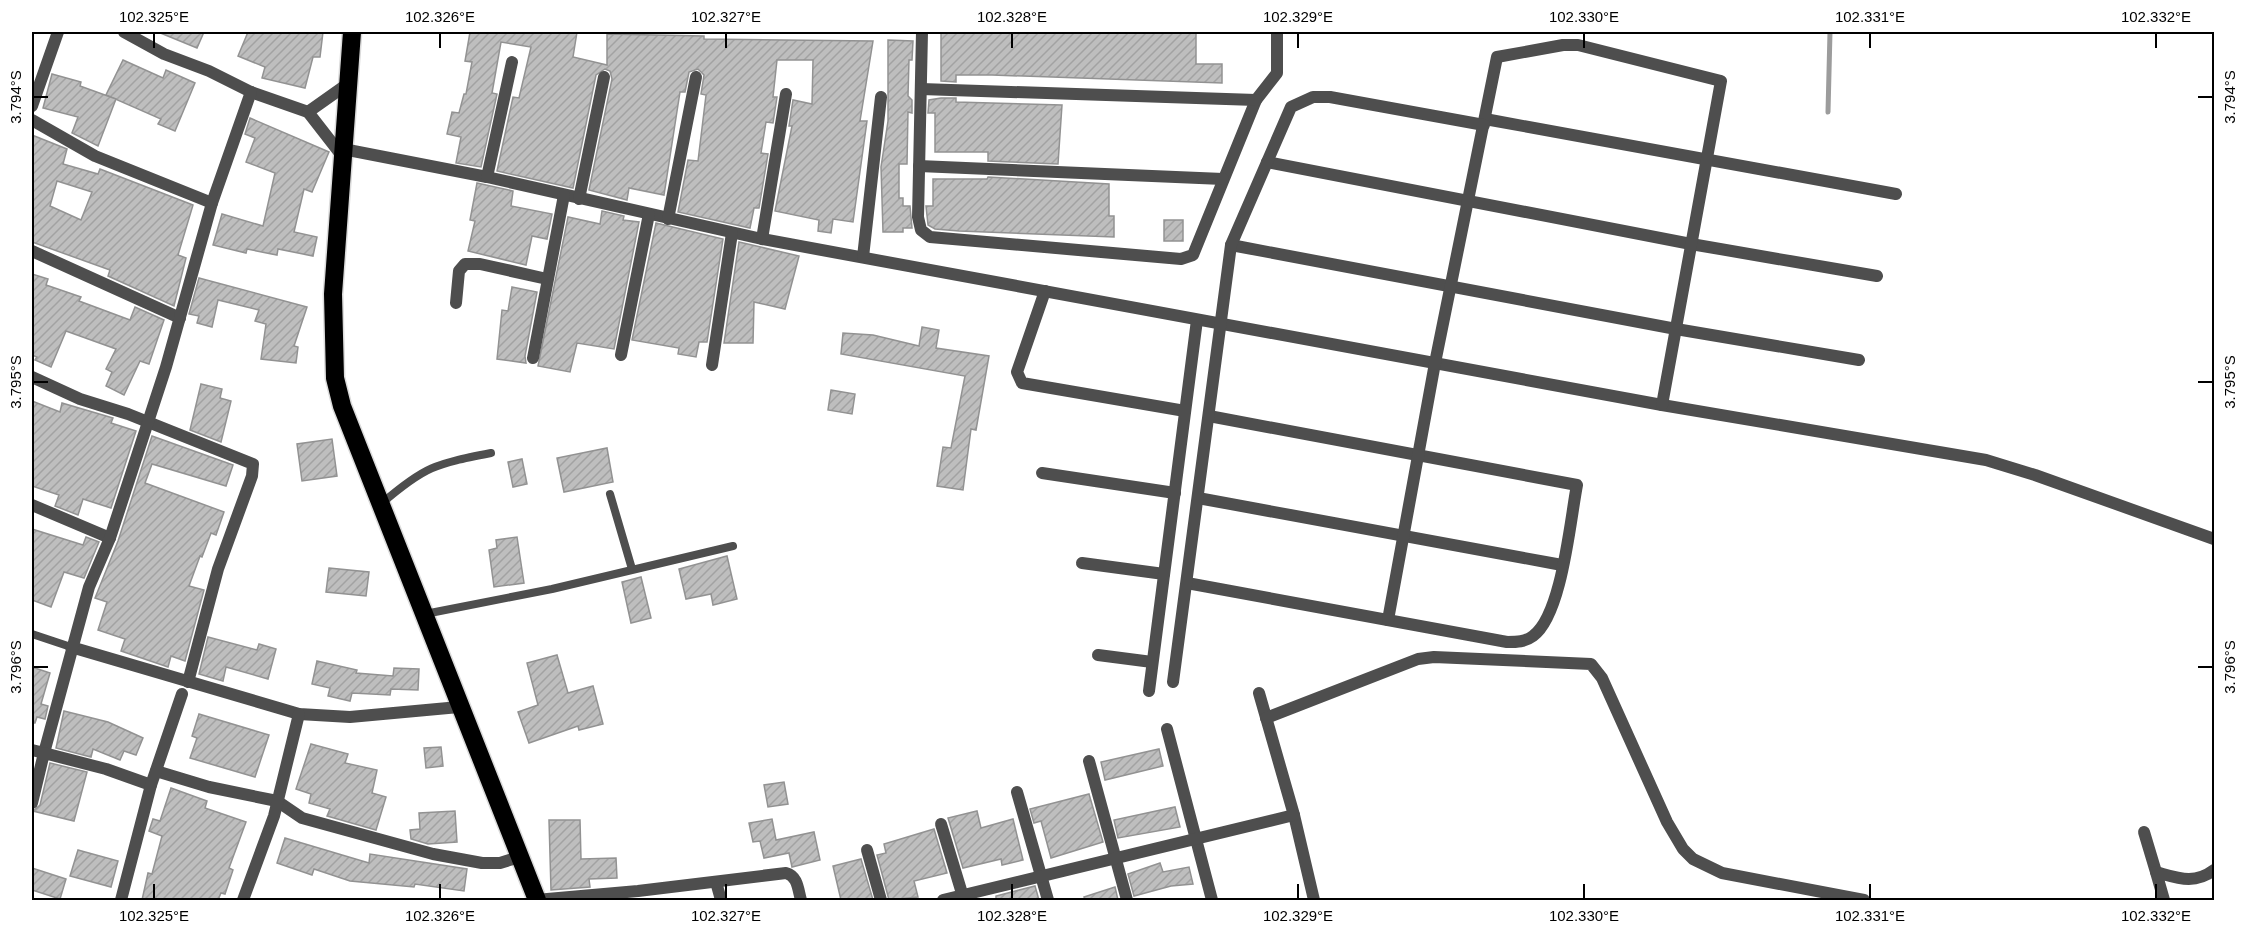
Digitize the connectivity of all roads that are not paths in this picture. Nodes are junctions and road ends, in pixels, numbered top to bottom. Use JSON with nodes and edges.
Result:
{"nodes":[{"id":1,"x":58,"y":32,"type":"edge"},
{"id":2,"x":124,"y":32,"type":"edge"},
{"id":3,"x":352,"y":32,"type":"edge"},
{"id":4,"x":922,"y":32,"type":"edge"},
{"id":5,"x":1277,"y":32,"type":"edge"},
{"id":6,"x":512,"y":62,"type":"dead end"},
{"id":7,"x":604,"y":77,"type":"dead end"},
{"id":8,"x":696,"y":77,"type":"dead end"},
{"id":9,"x":349,"y":83,"type":"junction"},
{"id":10,"x":921,"y":89,"type":"junction"},
{"id":11,"x":250,"y":92,"type":"junction"},
{"id":12,"x":786,"y":94,"type":"dead end"},
{"id":13,"x":881,"y":97,"type":"dead end"},
{"id":14,"x":1256,"y":100,"type":"junction"},
{"id":15,"x":32,"y":106,"type":"edge"},
{"id":16,"x":308,"y":112,"type":"junction"},
{"id":17,"x":32,"y":120,"type":"edge"},
{"id":18,"x":1484,"y":122,"type":"junction"},
{"id":19,"x":343,"y":153,"type":"junction"},
{"id":20,"x":1707,"y":159,"type":"junction"},
{"id":21,"x":1267,"y":162,"type":"junction"},
{"id":22,"x":919,"y":166,"type":"junction"},
{"id":23,"x":487,"y":177,"type":"junction"},
{"id":24,"x":1223,"y":179,"type":"junction"},
{"id":25,"x":1896,"y":194,"type":"dead end"},
{"id":26,"x":564,"y":195,"type":"junction"},
{"id":27,"x":579,"y":199,"type":"junction"},
{"id":28,"x":1468,"y":200,"type":"junction"},
{"id":29,"x":212,"y":203,"type":"junction"},
{"id":30,"x":650,"y":214,"type":"junction"},
{"id":31,"x":668,"y":219,"type":"junction"},
{"id":32,"x":732,"y":233,"type":"junction"},
{"id":33,"x":762,"y":239,"type":"junction"},
{"id":34,"x":1691,"y":244,"type":"junction"},
{"id":35,"x":1231,"y":246,"type":"junction"},
{"id":36,"x":32,"y":251,"type":"edge"},
{"id":37,"x":863,"y":257,"type":"junction"},
{"id":38,"x":1877,"y":276,"type":"dead end"},
{"id":39,"x":547,"y":279,"type":"junction"},
{"id":40,"x":1451,"y":285,"type":"junction"},
{"id":41,"x":1045,"y":291,"type":"junction"},
{"id":42,"x":456,"y":303,"type":"dead end"},
{"id":43,"x":180,"y":318,"type":"junction"},
{"id":44,"x":1197,"y":320,"type":"junction"},
{"id":45,"x":1221,"y":324,"type":"junction"},
{"id":46,"x":1676,"y":329,"type":"junction"},
{"id":47,"x":621,"y":354,"type":"dead end"},
{"id":48,"x":533,"y":358,"type":"dead end"},
{"id":49,"x":1859,"y":360,"type":"dead end"},
{"id":50,"x":1435,"y":363,"type":"junction"},
{"id":51,"x":712,"y":365,"type":"dead end"},
{"id":52,"x":32,"y":377,"type":"edge"},
{"id":53,"x":1662,"y":405,"type":"junction"},
{"id":54,"x":1185,"y":411,"type":"junction"},
{"id":55,"x":1209,"y":416,"type":"junction"},
{"id":56,"x":147,"y":422,"type":"junction"},
{"id":57,"x":491,"y":453,"type":"dead end"},
{"id":58,"x":1419,"y":456,"type":"junction"},
{"id":59,"x":1042,"y":473,"type":"dead end"},
{"id":60,"x":1174,"y":493,"type":"junction"},
{"id":61,"x":610,"y":494,"type":"dead end"},
{"id":62,"x":1198,"y":498,"type":"junction"},
{"id":63,"x":32,"y":505,"type":"edge"},
{"id":64,"x":380,"y":505,"type":"junction"},
{"id":65,"x":1404,"y":536,"type":"junction"},
{"id":66,"x":110,"y":538,"type":"junction"},
{"id":67,"x":2214,"y":539,"type":"edge"},
{"id":68,"x":733,"y":546,"type":"dead end"},
{"id":69,"x":1082,"y":563,"type":"dead end"},
{"id":70,"x":1562,"y":565,"type":"junction"},
{"id":71,"x":632,"y":570,"type":"junction"},
{"id":72,"x":1164,"y":574,"type":"junction"},
{"id":73,"x":1187,"y":583,"type":"junction"},
{"id":74,"x":423,"y":615,"type":"junction"},
{"id":75,"x":1389,"y":620,"type":"junction"},
{"id":76,"x":32,"y":634,"type":"edge"},
{"id":77,"x":70,"y":653,"type":"junction"},
{"id":78,"x":1098,"y":655,"type":"dead end"},
{"id":79,"x":1152,"y":662,"type":"junction"},
{"id":80,"x":188,"y":682,"type":"junction"},
{"id":81,"x":1173,"y":682,"type":"dead end"},
{"id":82,"x":1149,"y":691,"type":"dead end"},
{"id":83,"x":1259,"y":693,"type":"dead end"},
{"id":84,"x":182,"y":694,"type":"dead end"},
{"id":85,"x":459,"y":707,"type":"junction"},
{"id":86,"x":298,"y":716,"type":"junction"},
{"id":87,"x":1266,"y":718,"type":"junction"},
{"id":88,"x":1167,"y":729,"type":"dead end"},
{"id":89,"x":38,"y":752,"type":"edge"},
{"id":90,"x":1089,"y":761,"type":"dead end"},
{"id":91,"x":156,"y":771,"type":"junction"},
{"id":92,"x":151,"y":785,"type":"junction"},
{"id":93,"x":1017,"y":792,"type":"dead end"},
{"id":94,"x":277,"y":801,"type":"junction"},
{"id":95,"x":32,"y":803,"type":"edge"},
{"id":96,"x":1294,"y":815,"type":"junction"},
{"id":97,"x":941,"y":824,"type":"dead end"},
{"id":98,"x":2144,"y":832,"type":"dead end"},
{"id":99,"x":1197,"y":839,"type":"junction"},
{"id":100,"x":867,"y":850,"type":"dead end"},
{"id":101,"x":519,"y":857,"type":"junction"},
{"id":102,"x":1115,"y":858,"type":"junction"},
{"id":103,"x":2214,"y":870,"type":"edge"},
{"id":104,"x":2156,"y":872,"type":"junction"},
{"id":105,"x":1042,"y":875,"type":"junction"},
{"id":106,"x":716,"y":882,"type":"junction"},
{"id":107,"x":639,"y":896,"type":"edge"},
{"id":108,"x":964,"y":898,"type":"edge"},
{"id":109,"x":122,"y":900,"type":"edge"},
{"id":110,"x":243,"y":900,"type":"edge"},
{"id":111,"x":536,"y":900,"type":"edge"},
{"id":112,"x":721,"y":900,"type":"edge"},
{"id":113,"x":801,"y":900,"type":"edge"},
{"id":114,"x":881,"y":900,"type":"edge"},
{"id":115,"x":943,"y":900,"type":"edge"},
{"id":116,"x":1048,"y":900,"type":"edge"},
{"id":117,"x":1127,"y":900,"type":"edge"},
{"id":118,"x":1212,"y":900,"type":"edge"},
{"id":119,"x":1314,"y":900,"type":"edge"},
{"id":120,"x":1864,"y":900,"type":"edge"},
{"id":121,"x":2164,"y":900,"type":"edge"}],
"edges":[{"from":1,"to":15,"type":"street"},
{"from":2,"to":11,"type":"street"},
{"from":3,"to":9,"type":"highway"},
{"from":4,"to":10,"type":"street"},
{"from":5,"to":14,"type":"street"},
{"from":6,"to":23,"type":"street"},
{"from":7,"to":27,"type":"street"},
{"from":8,"to":31,"type":"street"},
{"from":9,"to":16,"type":"street"},
{"from":9,"to":19,"type":"highway"},
{"from":10,"to":14,"type":"street"},
{"from":10,"to":22,"type":"street"},
{"from":11,"to":16,"type":"street"},
{"from":11,"to":29,"type":"street"},
{"from":12,"to":33,"type":"street"},
{"from":13,"to":37,"type":"street"},
{"from":14,"to":24,"type":"street"},
{"from":16,"to":19,"type":"street"},
{"from":17,"to":29,"type":"street"},
{"from":18,"to":20,"type":"street"},
{"from":18,"to":20,"type":"street"},
{"from":18,"to":21,"type":"street"},
{"from":18,"to":28,"type":"street"},
{"from":19,"to":23,"type":"street"},
{"from":19,"to":64,"type":"highway"},
{"from":20,"to":25,"type":"street"},
{"from":20,"to":34,"type":"street"},
{"from":21,"to":28,"type":"street"},
{"from":21,"to":35,"type":"street"},
{"from":22,"to":24,"type":"street"},
{"from":22,"to":24,"type":"street"},
{"from":23,"to":26,"type":"street"},
{"from":26,"to":27,"type":"street"},
{"from":26,"to":39,"type":"street"},
{"from":27,"to":30,"type":"street"},
{"from":28,"to":34,"type":"street"},
{"from":28,"to":40,"type":"street"},
{"from":29,"to":43,"type":"street"},
{"from":30,"to":31,"type":"street"},
{"from":30,"to":47,"type":"street"},
{"from":31,"to":32,"type":"street"},
{"from":32,"to":33,"type":"street"},
{"from":32,"to":51,"type":"street"},
{"from":33,"to":37,"type":"street"},
{"from":34,"to":38,"type":"street"},
{"from":34,"to":46,"type":"street"},
{"from":35,"to":40,"type":"street"},
{"from":35,"to":45,"type":"street"},
{"from":36,"to":43,"type":"street"},
{"from":37,"to":41,"type":"street"},
{"from":39,"to":42,"type":"street"},
{"from":39,"to":48,"type":"street"},
{"from":40,"to":46,"type":"street"},
{"from":40,"to":50,"type":"street"},
{"from":41,"to":44,"type":"street"},
{"from":41,"to":54,"type":"street"},
{"from":43,"to":56,"type":"street"},
{"from":44,"to":45,"type":"street"},
{"from":44,"to":54,"type":"street"},
{"from":45,"to":50,"type":"street"},
{"from":45,"to":55,"type":"street"},
{"from":46,"to":49,"type":"street"},
{"from":46,"to":53,"type":"street"},
{"from":50,"to":53,"type":"street"},
{"from":50,"to":58,"type":"street"},
{"from":52,"to":56,"type":"street"},
{"from":53,"to":67,"type":"street"},
{"from":54,"to":60,"type":"street"},
{"from":55,"to":58,"type":"street"},
{"from":55,"to":62,"type":"street"},
{"from":56,"to":66,"type":"street"},
{"from":56,"to":80,"type":"street"},
{"from":57,"to":64,"type":"lane"},
{"from":58,"to":65,"type":"street"},
{"from":58,"to":70,"type":"street"},
{"from":59,"to":60,"type":"street"},
{"from":60,"to":72,"type":"street"},
{"from":61,"to":71,"type":"lane"},
{"from":62,"to":65,"type":"street"},
{"from":62,"to":73,"type":"street"},
{"from":63,"to":66,"type":"street"},
{"from":64,"to":74,"type":"highway"},
{"from":65,"to":70,"type":"street"},
{"from":65,"to":75,"type":"street"},
{"from":66,"to":77,"type":"street"},
{"from":68,"to":71,"type":"lane"},
{"from":69,"to":72,"type":"street"},
{"from":70,"to":75,"type":"street"},
{"from":71,"to":74,"type":"lane"},
{"from":72,"to":79,"type":"street"},
{"from":73,"to":75,"type":"street"},
{"from":73,"to":81,"type":"street"},
{"from":74,"to":85,"type":"highway"},
{"from":76,"to":77,"type":"lane"},
{"from":77,"to":80,"type":"street"},
{"from":77,"to":89,"type":"street"},
{"from":78,"to":79,"type":"street"},
{"from":79,"to":82,"type":"street"},
{"from":80,"to":86,"type":"street"},
{"from":83,"to":87,"type":"street"},
{"from":84,"to":91,"type":"street"},
{"from":85,"to":86,"type":"street"},
{"from":85,"to":101,"type":"highway"},
{"from":86,"to":94,"type":"street"},
{"from":87,"to":96,"type":"street"},
{"from":87,"to":120,"type":"street"},
{"from":88,"to":99,"type":"street"},
{"from":89,"to":92,"type":"street"},
{"from":89,"to":95,"type":"street"},
{"from":90,"to":102,"type":"street"},
{"from":91,"to":92,"type":"street"},
{"from":91,"to":94,"type":"street"},
{"from":92,"to":109,"type":"street"},
{"from":93,"to":105,"type":"street"},
{"from":94,"to":101,"type":"street"},
{"from":94,"to":110,"type":"street"},
{"from":96,"to":99,"type":"street"},
{"from":96,"to":119,"type":"street"},
{"from":97,"to":108,"type":"street"},
{"from":98,"to":104,"type":"street"},
{"from":99,"to":102,"type":"street"},
{"from":99,"to":118,"type":"street"},
{"from":100,"to":114,"type":"street"},
{"from":101,"to":111,"type":"highway"},
{"from":102,"to":105,"type":"street"},
{"from":102,"to":117,"type":"street"},
{"from":103,"to":104,"type":"street"},
{"from":104,"to":121,"type":"street"},
{"from":105,"to":108,"type":"street"},
{"from":105,"to":116,"type":"street"},
{"from":106,"to":107,"type":"street"},
{"from":106,"to":112,"type":"street"},
{"from":106,"to":113,"type":"street"},
{"from":107,"to":111,"type":"street"},
{"from":108,"to":115,"type":"street"}]}
